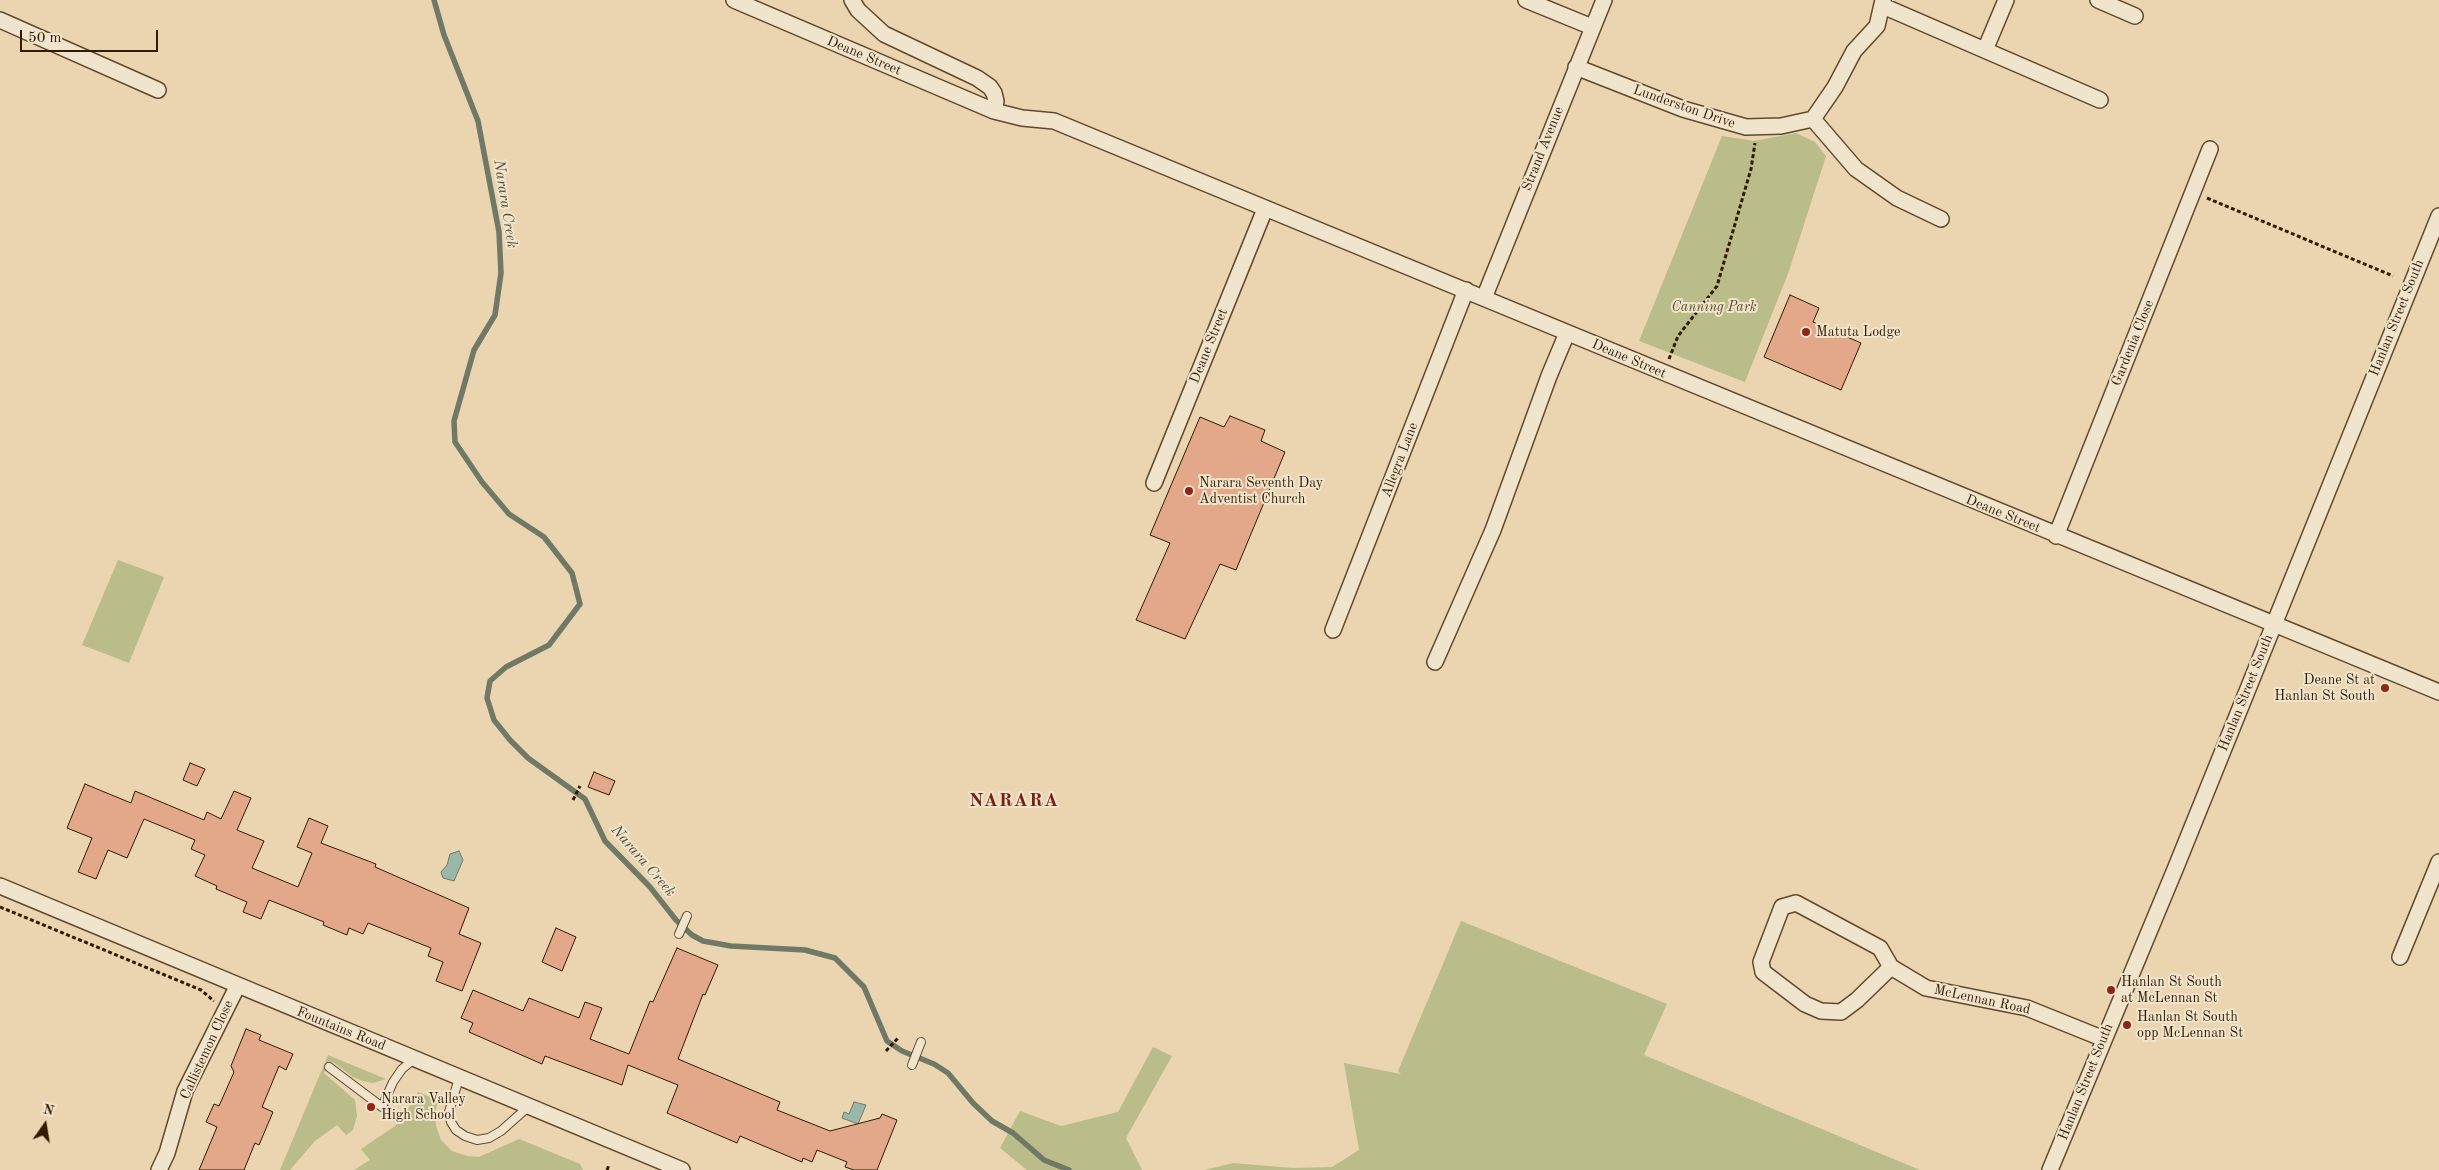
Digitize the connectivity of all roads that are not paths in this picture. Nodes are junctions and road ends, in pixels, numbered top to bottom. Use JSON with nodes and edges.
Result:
{"nodes":[{"id":1,"x":734,"y":0,"type":"edge"},
{"id":2,"x":852,"y":0,"type":"edge"},
{"id":3,"x":1526,"y":0,"type":"edge"},
{"id":4,"x":1604,"y":0,"type":"edge"},
{"id":5,"x":2006,"y":0,"type":"edge"},
{"id":6,"x":2098,"y":0,"type":"edge"},
{"id":7,"x":1883,"y":3,"type":"edge"},
{"id":8,"x":2135,"y":16,"type":"dead end"},
{"id":9,"x":0,"y":20,"type":"edge"},
{"id":10,"x":1592,"y":27,"type":"junction"},
{"id":11,"x":1985,"y":50,"type":"junction"},
{"id":12,"x":1576,"y":67,"type":"junction"},
{"id":13,"x":158,"y":90,"type":"dead end"},
{"id":14,"x":2100,"y":100,"type":"dead end"},
{"id":15,"x":994,"y":111,"type":"junction"},
{"id":16,"x":1813,"y":119,"type":"junction"},
{"id":17,"x":2210,"y":149,"type":"dead end"},
{"id":18,"x":1265,"y":209,"type":"junction"},
{"id":19,"x":2439,"y":216,"type":"edge"},
{"id":20,"x":1941,"y":219,"type":"dead end"},
{"id":21,"x":1466,"y":290,"type":"junction"},
{"id":22,"x":1484,"y":298,"type":"junction"},
{"id":23,"x":1568,"y":333,"type":"junction"},
{"id":24,"x":1154,"y":483,"type":"dead end"},
{"id":25,"x":2056,"y":536,"type":"junction"},
{"id":26,"x":2273,"y":624,"type":"junction"},
{"id":27,"x":1333,"y":630,"type":"dead end"},
{"id":28,"x":1435,"y":662,"type":"dead end"},
{"id":29,"x":2439,"y":692,"type":"edge"},
{"id":30,"x":2439,"y":862,"type":"edge"},
{"id":31,"x":0,"y":886,"type":"edge"},
{"id":32,"x":687,"y":916,"type":"dead end"},
{"id":33,"x":679,"y":934,"type":"dead end"},
{"id":34,"x":2400,"y":957,"type":"dead end"},
{"id":35,"x":1891,"y":967,"type":"junction"},
{"id":36,"x":237,"y":987,"type":"junction"},
{"id":37,"x":2104,"y":1039,"type":"junction"},
{"id":38,"x":921,"y":1042,"type":"dead end"},
{"id":39,"x":414,"y":1059,"type":"junction"},
{"id":40,"x":912,"y":1065,"type":"dead end"},
{"id":41,"x":329,"y":1067,"type":"dead end"},
{"id":42,"x":459,"y":1078,"type":"junction"},
{"id":43,"x":528,"y":1107,"type":"junction"},
{"id":44,"x":159,"y":1170,"type":"edge"},
{"id":45,"x":682,"y":1170,"type":"edge"},
{"id":46,"x":2050,"y":1170,"type":"edge"}],
"edges":[{"from":1,"to":15,"type":"street","name":"Deane Street"},
{"from":2,"to":15,"type":"street","name":"Deane Street"},
{"from":3,"to":10,"type":"street"},
{"from":4,"to":10,"type":"street","name":"Strand Avenue"},
{"from":5,"to":11,"type":"street"},
{"from":6,"to":8,"type":"street"},
{"from":7,"to":11,"type":"street"},
{"from":7,"to":16,"type":"street"},
{"from":9,"to":13,"type":"street"},
{"from":10,"to":12,"type":"street","name":"Strand Avenue"},
{"from":11,"to":14,"type":"street"},
{"from":12,"to":16,"type":"street","name":"Lunderston Drive"},
{"from":12,"to":22,"type":"street","name":"Strand Avenue"},
{"from":15,"to":18,"type":"street","name":"Deane Street"},
{"from":16,"to":20,"type":"street"},
{"from":17,"to":25,"type":"street","name":"Gardenia Close"},
{"from":18,"to":21,"type":"street","name":"Deane Street"},
{"from":18,"to":24,"type":"street","name":"Deane Street"},
{"from":19,"to":26,"type":"street","name":"Hanlan Street South"},
{"from":21,"to":22,"type":"street","name":"Deane Street"},
{"from":21,"to":27,"type":"street","name":"Allegra Lane"},
{"from":22,"to":23,"type":"street","name":"Deane Street"},
{"from":23,"to":25,"type":"street","name":"Deane Street"},
{"from":23,"to":28,"type":"street"},
{"from":25,"to":26,"type":"street","name":"Deane Street"},
{"from":26,"to":29,"type":"street","name":"Deane Street"},
{"from":26,"to":37,"type":"street","name":"Hanlan Street South"},
{"from":30,"to":34,"type":"street"},
{"from":31,"to":36,"type":"street","name":"Fountains Road"},
{"from":32,"to":33,"type":"lane"},
{"from":35,"to":35,"type":"street"},
{"from":35,"to":37,"type":"street","name":"McLennan Road"},
{"from":36,"to":39,"type":"street","name":"Fountains Road"},
{"from":36,"to":44,"type":"street","name":"Callistemon Close"},
{"from":37,"to":46,"type":"street","name":"Hanlan Street South"},
{"from":38,"to":40,"type":"lane"},
{"from":39,"to":41,"type":"lane"},
{"from":39,"to":42,"type":"street","name":"Fountains Road"},
{"from":42,"to":43,"type":"street","name":"Fountains Road"},
{"from":42,"to":43,"type":"lane"},
{"from":43,"to":45,"type":"street","name":"Fountains Road"}]}
